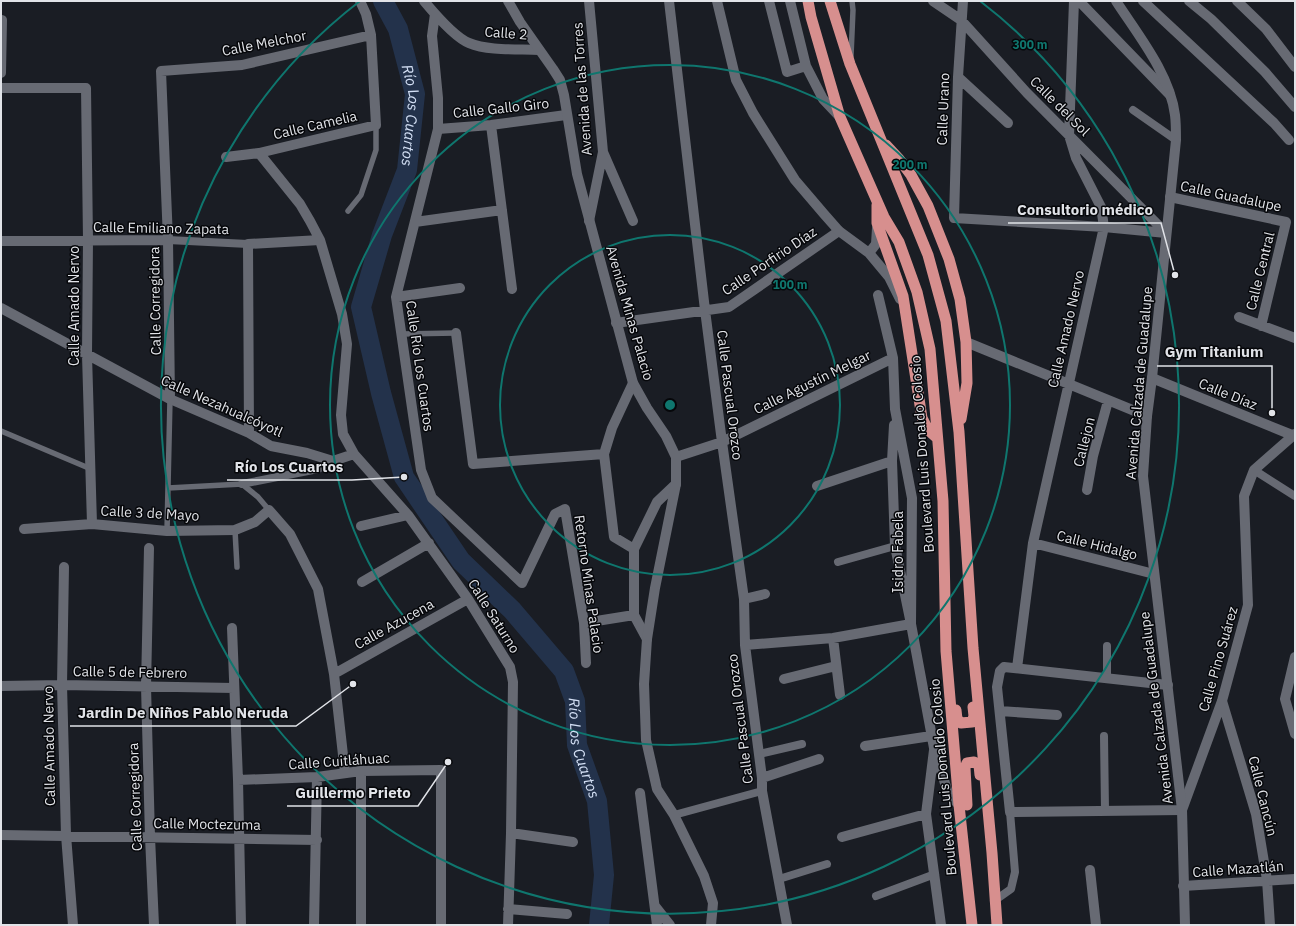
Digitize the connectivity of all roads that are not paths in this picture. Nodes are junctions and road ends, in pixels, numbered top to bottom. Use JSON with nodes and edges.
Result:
{"nodes":[{"id":1,"x":360,"y":1,"type":"edge"},
{"id":2,"x":424,"y":1,"type":"edge"},
{"id":3,"x":508,"y":1,"type":"edge"},
{"id":4,"x":589,"y":1,"type":"edge"},
{"id":5,"x":670,"y":1,"type":"edge"},
{"id":6,"x":717,"y":1,"type":"edge"},
{"id":7,"x":769,"y":1,"type":"edge"},
{"id":8,"x":790,"y":1,"type":"edge"},
{"id":9,"x":808,"y":1,"type":"edge"},
{"id":10,"x":830,"y":1,"type":"edge"},
{"id":11,"x":852,"y":1,"type":"edge"},
{"id":12,"x":933,"y":1,"type":"edge"},
{"id":13,"x":963,"y":1,"type":"edge"},
{"id":14,"x":1074,"y":1,"type":"edge"},
{"id":15,"x":1080,"y":1,"type":"edge"},
{"id":16,"x":1116,"y":1,"type":"edge"},
{"id":17,"x":1143,"y":1,"type":"edge"},
{"id":18,"x":1189,"y":1,"type":"edge"},
{"id":19,"x":1237,"y":1,"type":"edge"},
{"id":20,"x":435,"y":14,"type":"junction"},
{"id":21,"x":2,"y":20,"type":"edge"},
{"id":22,"x":961,"y":20,"type":"junction"},
{"id":23,"x":371,"y":35,"type":"junction"},
{"id":24,"x":539,"y":50,"type":"junction"},
{"id":25,"x":850,"y":64,"type":"junction"},
{"id":26,"x":806,"y":66,"type":"junction"},
{"id":27,"x":1295,"y":67,"type":"edge"},
{"id":28,"x":161,"y":71,"type":"joint"},
{"id":29,"x":1,"y":73,"type":"edge"},
{"id":30,"x":958,"y":76,"type":"junction"},
{"id":31,"x":1,"y":88,"type":"edge"},
{"id":32,"x":1170,"y":95,"type":"junction"},
{"id":33,"x":1295,"y":108,"type":"edge"},
{"id":34,"x":1133,"y":110,"type":"dead end"},
{"id":35,"x":566,"y":115,"type":"junction"},
{"id":36,"x":840,"y":117,"type":"junction"},
{"id":37,"x":1008,"y":123,"type":"dead end"},
{"id":38,"x":376,"y":125,"type":"junction"},
{"id":39,"x":491,"y":125,"type":"junction"},
{"id":40,"x":438,"y":129,"type":"junction"},
{"id":41,"x":1069,"y":135,"type":"junction"},
{"id":42,"x":881,"y":140,"type":"junction"},
{"id":43,"x":1176,"y":140,"type":"junction"},
{"id":44,"x":1289,"y":140,"type":"dead end"},
{"id":45,"x":603,"y":152,"type":"junction"},
{"id":46,"x":259,"y":153,"type":"junction"},
{"id":47,"x":226,"y":157,"type":"dead end"},
{"id":48,"x":1170,"y":198,"type":"junction"},
{"id":49,"x":877,"y":200,"type":"junction"},
{"id":50,"x":502,"y":210,"type":"junction"},
{"id":51,"x":348,"y":211,"type":"dead end"},
{"id":52,"x":589,"y":221,"type":"junction"},
{"id":53,"x":632,"y":221,"type":"dead end"},
{"id":54,"x":415,"y":222,"type":"junction"},
{"id":55,"x":1286,"y":222,"type":"joint"},
{"id":56,"x":877,"y":224,"type":"junction"},
{"id":57,"x":1104,"y":227,"type":"junction"},
{"id":58,"x":839,"y":231,"type":"junction"},
{"id":59,"x":1166,"y":233,"type":"junction"},
{"id":60,"x":88,"y":240,"type":"junction"},
{"id":61,"x":168,"y":240,"type":"junction"},
{"id":62,"x":320,"y":240,"type":"junction"},
{"id":63,"x":1,"y":241,"type":"edge"},
{"id":64,"x":248,"y":244,"type":"junction"},
{"id":65,"x":869,"y":253,"type":"junction"},
{"id":66,"x":460,"y":288,"type":"dead end"},
{"id":67,"x":512,"y":289,"type":"dead end"},
{"id":68,"x":878,"y":295,"type":"dead end"},
{"id":69,"x":396,"y":297,"type":"junction"},
{"id":70,"x":903,"y":305,"type":"junction"},
{"id":71,"x":1,"y":308,"type":"edge"},
{"id":72,"x":705,"y":310,"type":"junction"},
{"id":73,"x":1239,"y":317,"type":"dead end"},
{"id":74,"x":616,"y":323,"type":"junction"},
{"id":75,"x":1261,"y":326,"type":"junction"},
{"id":76,"x":456,"y":333,"type":"joint"},
{"id":77,"x":402,"y":334,"type":"junction"},
{"id":78,"x":1295,"y":338,"type":"edge"},
{"id":79,"x":966,"y":342,"type":"junction"},
{"id":80,"x":87,"y":355,"type":"junction"},
{"id":81,"x":893,"y":358,"type":"junction"},
{"id":82,"x":1152,"y":378,"type":"junction"},
{"id":83,"x":634,"y":383,"type":"junction"},
{"id":84,"x":1068,"y":384,"type":"junction"},
{"id":85,"x":170,"y":399,"type":"junction"},
{"id":86,"x":1108,"y":401,"type":"junction"},
{"id":87,"x":894,"y":409,"type":"junction"},
{"id":88,"x":1147,"y":416,"type":"junction"},
{"id":89,"x":1,"y":432,"type":"edge"},
{"id":90,"x":959,"y":432,"type":"junction"},
{"id":91,"x":249,"y":433,"type":"junction"},
{"id":92,"x":1294,"y":435,"type":"edge"},
{"id":93,"x":937,"y":438,"type":"junction"},
{"id":94,"x":722,"y":442,"type":"junction"},
{"id":95,"x":354,"y":454,"type":"junction"},
{"id":96,"x":604,"y":454,"type":"junction"},
{"id":97,"x":676,"y":457,"type":"junction"},
{"id":98,"x":333,"y":461,"type":"junction"},
{"id":99,"x":892,"y":461,"type":"junction"},
{"id":100,"x":91,"y":469,"type":"junction"},
{"id":101,"x":1254,"y":470,"type":"junction"},
{"id":102,"x":242,"y":484,"type":"junction"},
{"id":103,"x":676,"y":484,"type":"junction"},
{"id":104,"x":817,"y":486,"type":"dead end"},
{"id":105,"x":168,"y":488,"type":"junction"},
{"id":106,"x":1087,"y":490,"type":"dead end"},
{"id":107,"x":1295,"y":496,"type":"edge"},
{"id":108,"x":565,"y":509,"type":"joint"},
{"id":109,"x":270,"y":510,"type":"junction"},
{"id":110,"x":408,"y":515,"type":"junction"},
{"id":111,"x":92,"y":524,"type":"junction"},
{"id":112,"x":361,"y":526,"type":"dead end"},
{"id":113,"x":24,"y":529,"type":"dead end"},
{"id":114,"x":235,"y":530,"type":"junction"},
{"id":115,"x":167,"y":531,"type":"junction"},
{"id":116,"x":429,"y":542,"type":"junction"},
{"id":117,"x":1033,"y":543,"type":"junction"},
{"id":118,"x":895,"y":546,"type":"junction"},
{"id":119,"x":149,"y":548,"type":"dead end"},
{"id":120,"x":634,"y":549,"type":"junction"},
{"id":121,"x":838,"y":562,"type":"dead end"},
{"id":122,"x":64,"y":566,"type":"dead end"},
{"id":123,"x":237,"y":567,"type":"dead end"},
{"id":124,"x":1154,"y":574,"type":"junction"},
{"id":125,"x":362,"y":582,"type":"dead end"},
{"id":126,"x":765,"y":594,"type":"dead end"},
{"id":127,"x":468,"y":599,"type":"junction"},
{"id":128,"x":744,"y":599,"type":"junction"},
{"id":129,"x":634,"y":615,"type":"junction"},
{"id":130,"x":584,"y":623,"type":"junction"},
{"id":131,"x":911,"y":624,"type":"junction"},
{"id":132,"x":232,"y":628,"type":"dead end"},
{"id":133,"x":833,"y":638,"type":"junction"},
{"id":134,"x":647,"y":639,"type":"junction"},
{"id":135,"x":745,"y":645,"type":"junction"},
{"id":136,"x":1107,"y":646,"type":"dead end"},
{"id":137,"x":973,"y":648,"type":"junction"},
{"id":138,"x":946,"y":651,"type":"junction"},
{"id":139,"x":1295,"y":657,"type":"edge"},
{"id":140,"x":586,"y":663,"type":"dead end"},
{"id":141,"x":836,"y":666,"type":"junction"},
{"id":142,"x":1017,"y":668,"type":"junction"},
{"id":143,"x":334,"y":674,"type":"junction"},
{"id":144,"x":1107,"y":678,"type":"junction"},
{"id":145,"x":784,"y":679,"type":"dead end"},
{"id":146,"x":62,"y":685,"type":"junction"},
{"id":147,"x":1168,"y":685,"type":"junction"},
{"id":148,"x":1,"y":686,"type":"edge"},
{"id":149,"x":146,"y":686,"type":"junction"},
{"id":150,"x":234,"y":688,"type":"junction"},
{"id":151,"x":840,"y":695,"type":"dead end"},
{"id":152,"x":1222,"y":701,"type":"junction"},
{"id":153,"x":1000,"y":711,"type":"junction"},
{"id":154,"x":1057,"y":714,"type":"dead end"},
{"id":155,"x":1295,"y":734,"type":"edge"},
{"id":156,"x":931,"y":736,"type":"junction"},
{"id":157,"x":1104,"y":736,"type":"dead end"},
{"id":158,"x":802,"y":744,"type":"dead end"},
{"id":159,"x":865,"y":746,"type":"dead end"},
{"id":160,"x":934,"y":748,"type":"junction"},
{"id":161,"x":759,"y":754,"type":"junction"},
{"id":162,"x":819,"y":759,"type":"dead end"},
{"id":163,"x":361,"y":771,"type":"junction"},
{"id":164,"x":345,"y":774,"type":"junction"},
{"id":165,"x":317,"y":777,"type":"junction"},
{"id":166,"x":762,"y":778,"type":"junction"},
{"id":167,"x":238,"y":780,"type":"junction"},
{"id":168,"x":762,"y":792,"type":"junction"},
{"id":169,"x":640,"y":793,"type":"dead end"},
{"id":170,"x":959,"y":805,"type":"junction"},
{"id":171,"x":1105,"y":810,"type":"junction"},
{"id":172,"x":1182,"y":810,"type":"junction"},
{"id":173,"x":1010,"y":812,"type":"junction"},
{"id":174,"x":926,"y":814,"type":"junction"},
{"id":175,"x":674,"y":815,"type":"junction"},
{"id":176,"x":511,"y":833,"type":"junction"},
{"id":177,"x":1,"y":835,"type":"edge"},
{"id":178,"x":66,"y":835,"type":"junction"},
{"id":179,"x":150,"y":837,"type":"junction"},
{"id":180,"x":842,"y":837,"type":"dead end"},
{"id":181,"x":239,"y":838,"type":"junction"},
{"id":182,"x":316,"y":840,"type":"junction"},
{"id":183,"x":573,"y":842,"type":"dead end"},
{"id":184,"x":992,"y":853,"type":"junction"},
{"id":185,"x":965,"y":856,"type":"junction"},
{"id":186,"x":827,"y":864,"type":"dead end"},
{"id":187,"x":1090,"y":870,"type":"dead end"},
{"id":188,"x":934,"y":874,"type":"junction"},
{"id":189,"x":779,"y":879,"type":"junction"},
{"id":190,"x":1295,"y":879,"type":"edge"},
{"id":191,"x":1267,"y":880,"type":"junction"},
{"id":192,"x":1183,"y":886,"type":"junction"},
{"id":193,"x":876,"y":896,"type":"dead end"},
{"id":194,"x":994,"y":901,"type":"junction"},
{"id":195,"x":654,"y":906,"type":"junction"},
{"id":196,"x":508,"y":909,"type":"junction"},
{"id":197,"x":567,"y":914,"type":"dead end"},
{"id":198,"x":73,"y":925,"type":"edge"},
{"id":199,"x":154,"y":925,"type":"edge"},
{"id":200,"x":241,"y":925,"type":"edge"},
{"id":201,"x":314,"y":925,"type":"edge"},
{"id":202,"x":361,"y":925,"type":"edge"},
{"id":203,"x":441,"y":925,"type":"edge"},
{"id":204,"x":508,"y":925,"type":"edge"},
{"id":205,"x":657,"y":925,"type":"edge"},
{"id":206,"x":670,"y":925,"type":"edge"},
{"id":207,"x":711,"y":925,"type":"edge"},
{"id":208,"x":787,"y":925,"type":"edge"},
{"id":209,"x":941,"y":925,"type":"edge"},
{"id":210,"x":972,"y":925,"type":"edge"},
{"id":211,"x":997,"y":925,"type":"edge"},
{"id":212,"x":1096,"y":925,"type":"edge"},
{"id":213,"x":1185,"y":925,"type":"edge"},
{"id":214,"x":1270,"y":925,"type":"edge"}],
"edges":[{"from":1,"to":23,"type":"street"},
{"from":2,"to":20,"type":"street"},
{"from":3,"to":24,"type":"street","name":"Avenida Minas Palacio"},
{"from":4,"to":45,"type":"street","name":"Avenida de las Torres"},
{"from":5,"to":72,"type":"street","name":"Calle Pascual Orozco"},
{"from":6,"to":58,"type":"street"},
{"from":7,"to":26,"type":"street"},
{"from":8,"to":26,"type":"street"},
{"from":9,"to":36,"type":"highway","name":"Boulevard Luis Donaldo Colosio"},
{"from":10,"to":25,"type":"highway"},
{"from":11,"to":25,"type":"lane"},
{"from":12,"to":22,"type":"street","name":"Calle del Sol"},
{"from":13,"to":22,"type":"street","name":"Calle Urano"},
{"from":14,"to":41,"type":"street","name":"Calle Amado Nervo"},
{"from":15,"to":32,"type":"street"},
{"from":16,"to":32,"type":"street","name":"Avenida Calzada de Guadalupe"},
{"from":17,"to":44,"type":"street"},
{"from":18,"to":33,"type":"street"},
{"from":19,"to":27,"type":"street"},
{"from":20,"to":24,"type":"street","name":"Calle 2"},
{"from":20,"to":40,"type":"street","name":"Calle Río Los Cuartos"},
{"from":21,"to":29,"type":"street"},
{"from":22,"to":30,"type":"street","name":"Calle Urano"},
{"from":22,"to":41,"type":"street","name":"Calle del Sol"},
{"from":23,"to":28,"type":"street","name":"Calle Melchor"},
{"from":23,"to":38,"type":"street"},
{"from":24,"to":35,"type":"street","name":"Avenida Minas Palacio"},
{"from":25,"to":42,"type":"highway"},
{"from":26,"to":36,"type":"street"},
{"from":28,"to":61,"type":"street","name":"Calle Corregidora"},
{"from":30,"to":37,"type":"street"},
{"from":30,"to":57,"type":"street","name":"Calle Urano"},
{"from":31,"to":60,"type":"street","name":"Calle Amado Nervo"},
{"from":32,"to":43,"type":"street","name":"Avenida Calzada de Guadalupe"},
{"from":34,"to":43,"type":"street"},
{"from":35,"to":39,"type":"street","name":"Calle Gallo Giro"},
{"from":35,"to":52,"type":"street","name":"Avenida Minas Palacio"},
{"from":36,"to":49,"type":"highway","name":"Boulevard Luis Donaldo Colosio"},
{"from":38,"to":46,"type":"street","name":"Calle Camelia"},
{"from":38,"to":51,"type":"lane"},
{"from":39,"to":40,"type":"street","name":"Calle Gallo Giro"},
{"from":39,"to":50,"type":"street"},
{"from":40,"to":54,"type":"street","name":"Calle Río Los Cuartos"},
{"from":41,"to":57,"type":"street","name":"Calle Amado Nervo"},
{"from":41,"to":59,"type":"street","name":"Calle del Sol"},
{"from":42,"to":79,"type":"highway"},
{"from":42,"to":90,"type":"highway"},
{"from":43,"to":48,"type":"street","name":"Avenida Calzada de Guadalupe"},
{"from":45,"to":52,"type":"street","name":"Avenida de las Torres"},
{"from":45,"to":53,"type":"street"},
{"from":46,"to":47,"type":"street","name":"Calle Camelia"},
{"from":46,"to":62,"type":"street","name":"Calle Saturno"},
{"from":48,"to":55,"type":"street","name":"Calle Guadalupe"},
{"from":48,"to":59,"type":"street","name":"Avenida Calzada de Guadalupe"},
{"from":49,"to":56,"type":"highway"},
{"from":49,"to":93,"type":"highway","name":"Boulevard Luis Donaldo Colosio"},
{"from":50,"to":54,"type":"street"},
{"from":50,"to":67,"type":"street"},
{"from":52,"to":74,"type":"street","name":"Avenida Minas Palacio"},
{"from":54,"to":69,"type":"street","name":"Calle Río Los Cuartos"},
{"from":55,"to":75,"type":"street","name":"Calle Central"},
{"from":56,"to":65,"type":"street"},
{"from":56,"to":70,"type":"highway"},
{"from":57,"to":59,"type":"street"},
{"from":57,"to":84,"type":"street","name":"Calle Amado Nervo"},
{"from":58,"to":65,"type":"street"},
{"from":58,"to":72,"type":"street","name":"Calle Porfirio Díaz"},
{"from":59,"to":82,"type":"street","name":"Avenida Calzada de Guadalupe"},
{"from":60,"to":61,"type":"street","name":"Calle Emiliano Zapata"},
{"from":60,"to":63,"type":"street","name":"Calle Emiliano Zapata"},
{"from":60,"to":80,"type":"street","name":"Calle Amado Nervo"},
{"from":61,"to":64,"type":"street","name":"Calle Emiliano Zapata"},
{"from":61,"to":85,"type":"street","name":"Calle Corregidora"},
{"from":62,"to":64,"type":"street","name":"Calle Emiliano Zapata"},
{"from":62,"to":95,"type":"street","name":"Calle Saturno"},
{"from":64,"to":91,"type":"street"},
{"from":65,"to":70,"type":"street"},
{"from":66,"to":69,"type":"street"},
{"from":68,"to":81,"type":"street","name":"Isidro Fabela"},
{"from":69,"to":77,"type":"street","name":"Calle Río Los Cuartos"},
{"from":70,"to":93,"type":"highway"},
{"from":71,"to":80,"type":"street","name":"Calle Nezahualcóyotl"},
{"from":72,"to":74,"type":"street","name":"Calle Porfirio Díaz"},
{"from":72,"to":94,"type":"street","name":"Calle Pascual Orozco"},
{"from":73,"to":75,"type":"street"},
{"from":74,"to":83,"type":"street","name":"Avenida Minas Palacio"},
{"from":75,"to":78,"type":"street"},
{"from":76,"to":77,"type":"lane"},
{"from":76,"to":96,"type":"street"},
{"from":77,"to":108,"type":"street","name":"Calle Río Los Cuartos"},
{"from":79,"to":84,"type":"street"},
{"from":79,"to":90,"type":"highway"},
{"from":80,"to":85,"type":"street","name":"Calle Nezahualcóyotl"},
{"from":80,"to":100,"type":"street","name":"Calle Amado Nervo"},
{"from":81,"to":87,"type":"street","name":"Isidro Fabela"},
{"from":81,"to":94,"type":"street","name":"Calle Agustín Melgar"},
{"from":82,"to":88,"type":"street","name":"Avenida Calzada de Guadalupe"},
{"from":82,"to":92,"type":"street","name":"Calle Díaz"},
{"from":83,"to":96,"type":"street"},
{"from":83,"to":97,"type":"street","name":"Avenida Minas Palacio"},
{"from":84,"to":86,"type":"street"},
{"from":84,"to":117,"type":"street","name":"Calle Amado Nervo"},
{"from":85,"to":91,"type":"street","name":"Calle Nezahualcóyotl"},
{"from":85,"to":105,"type":"lane","name":"Calle Corregidora"},
{"from":86,"to":88,"type":"street"},
{"from":86,"to":106,"type":"street","name":"Callejon"},
{"from":87,"to":99,"type":"street"},
{"from":87,"to":131,"type":"street","name":"Isidro Fabela"},
{"from":88,"to":124,"type":"street","name":"Avenida Calzada de Guadalupe"},
{"from":89,"to":100,"type":"lane"},
{"from":90,"to":137,"type":"highway"},
{"from":91,"to":98,"type":"street","name":"Calle Nezahualcóyotl"},
{"from":92,"to":101,"type":"street","name":"Calle Pino Suárez"},
{"from":93,"to":138,"type":"highway","name":"Boulevard Luis Donaldo Colosio"},
{"from":94,"to":97,"type":"street","name":"Calle Agustín Melgar"},
{"from":94,"to":128,"type":"street","name":"Calle Pascual Orozco"},
{"from":95,"to":98,"type":"street"},
{"from":95,"to":110,"type":"street","name":"Calle Saturno"},
{"from":96,"to":120,"type":"street"},
{"from":97,"to":103,"type":"street","name":"Avenida Minas Palacio"},
{"from":98,"to":102,"type":"street"},
{"from":99,"to":104,"type":"street"},
{"from":99,"to":118,"type":"street"},
{"from":100,"to":111,"type":"street","name":"Calle Amado Nervo"},
{"from":101,"to":107,"type":"street"},
{"from":101,"to":152,"type":"street","name":"Calle Pino Suárez"},
{"from":102,"to":105,"type":"lane"},
{"from":102,"to":109,"type":"lane"},
{"from":103,"to":120,"type":"street"},
{"from":103,"to":134,"type":"street","name":"Avenida Minas Palacio"},
{"from":105,"to":115,"type":"lane","name":"Calle Corregidora"},
{"from":108,"to":130,"type":"street","name":"Retorno Minas Palacio"},
{"from":109,"to":114,"type":"street","name":"Calle 3 de Mayo"},
{"from":109,"to":143,"type":"street"},
{"from":110,"to":112,"type":"street"},
{"from":110,"to":116,"type":"street","name":"Calle Saturno"},
{"from":111,"to":113,"type":"street","name":"Calle 3 de Mayo"},
{"from":111,"to":115,"type":"street","name":"Calle 3 de Mayo"},
{"from":114,"to":115,"type":"street","name":"Calle 3 de Mayo"},
{"from":114,"to":123,"type":"lane"},
{"from":116,"to":125,"type":"street"},
{"from":116,"to":127,"type":"street","name":"Calle Saturno"},
{"from":117,"to":124,"type":"street","name":"Calle Hidalgo"},
{"from":117,"to":142,"type":"street","name":"Calle Amado Nervo"},
{"from":118,"to":121,"type":"street"},
{"from":118,"to":131,"type":"street"},
{"from":119,"to":149,"type":"street","name":"Calle Corregidora"},
{"from":120,"to":129,"type":"street"},
{"from":122,"to":146,"type":"street","name":"Calle Amado Nervo"},
{"from":124,"to":147,"type":"street","name":"Avenida Calzada de Guadalupe"},
{"from":126,"to":128,"type":"street"},
{"from":127,"to":143,"type":"street","name":"Calle Azucena"},
{"from":127,"to":176,"type":"street","name":"Calle Saturno"},
{"from":128,"to":135,"type":"street","name":"Calle Pascual Orozco"},
{"from":129,"to":130,"type":"street"},
{"from":129,"to":134,"type":"street"},
{"from":130,"to":140,"type":"street","name":"Retorno Minas Palacio"},
{"from":131,"to":133,"type":"street"},
{"from":131,"to":156,"type":"street","name":"Isidro Fabela"},
{"from":132,"to":150,"type":"street"},
{"from":133,"to":135,"type":"street"},
{"from":133,"to":141,"type":"street"},
{"from":134,"to":175,"type":"street","name":"Avenida Minas Palacio"},
{"from":135,"to":161,"type":"street","name":"Calle Pascual Orozco"},
{"from":136,"to":144,"type":"street"},
{"from":137,"to":138,"type":"highway"},
{"from":137,"to":184,"type":"highway"},
{"from":138,"to":170,"type":"highway","name":"Boulevard Luis Donaldo Colosio"},
{"from":139,"to":155,"type":"street"},
{"from":141,"to":145,"type":"street"},
{"from":141,"to":151,"type":"street"},
{"from":142,"to":144,"type":"street"},
{"from":142,"to":153,"type":"street"},
{"from":143,"to":164,"type":"street"},
{"from":144,"to":147,"type":"street"},
{"from":146,"to":148,"type":"street","name":"Calle 5 de Febrero"},
{"from":146,"to":149,"type":"street","name":"Calle 5 de Febrero"},
{"from":146,"to":178,"type":"street","name":"Calle Amado Nervo"},
{"from":147,"to":172,"type":"street","name":"Avenida Calzada de Guadalupe"},
{"from":149,"to":150,"type":"street","name":"Calle 5 de Febrero"},
{"from":149,"to":179,"type":"street","name":"Calle Corregidora"},
{"from":150,"to":167,"type":"street"},
{"from":152,"to":172,"type":"street","name":"Calle Pino Suárez"},
{"from":152,"to":191,"type":"street","name":"Calle Cancún"},
{"from":153,"to":154,"type":"street"},
{"from":153,"to":173,"type":"street"},
{"from":156,"to":159,"type":"street"},
{"from":156,"to":160,"type":"street","name":"Isidro Fabela"},
{"from":157,"to":171,"type":"street"},
{"from":158,"to":161,"type":"street"},
{"from":160,"to":170,"type":"street","name":"Isidro Fabela"},
{"from":160,"to":174,"type":"street"},
{"from":161,"to":166,"type":"street","name":"Calle Pascual Orozco"},
{"from":162,"to":166,"type":"street"},
{"from":163,"to":164,"type":"street","name":"Calle Cuitláhuac"},
{"from":163,"to":202,"type":"street"},
{"from":163,"to":203,"type":"street","name":"Calle Cuitláhuac"},
{"from":164,"to":165,"type":"street","name":"Calle Cuitláhuac"},
{"from":165,"to":167,"type":"street","name":"Calle Cuitláhuac"},
{"from":165,"to":182,"type":"street"},
{"from":166,"to":168,"type":"street","name":"Calle Pascual Orozco"},
{"from":167,"to":181,"type":"street"},
{"from":168,"to":175,"type":"street","name":"Calle Pascual Orozco"},
{"from":168,"to":189,"type":"street","name":"Calle Pascual Orozco"},
{"from":169,"to":195,"type":"street"},
{"from":170,"to":185,"type":"highway","name":"Boulevard Luis Donaldo Colosio"},
{"from":171,"to":172,"type":"street"},
{"from":171,"to":173,"type":"street"},
{"from":172,"to":192,"type":"street","name":"Avenida Calzada de Guadalupe"},
{"from":173,"to":194,"type":"street"},
{"from":174,"to":180,"type":"street"},
{"from":174,"to":188,"type":"street"},
{"from":175,"to":207,"type":"street","name":"Avenida Minas Palacio"},
{"from":176,"to":183,"type":"street"},
{"from":176,"to":196,"type":"street","name":"Calle Saturno"},
{"from":177,"to":178,"type":"street","name":"Calle Moctezuma"},
{"from":178,"to":179,"type":"street","name":"Calle Moctezuma"},
{"from":178,"to":198,"type":"street","name":"Calle Amado Nervo"},
{"from":179,"to":181,"type":"street","name":"Calle Moctezuma"},
{"from":179,"to":199,"type":"street","name":"Calle Corregidora"},
{"from":181,"to":182,"type":"street","name":"Calle Moctezuma"},
{"from":181,"to":200,"type":"street"},
{"from":182,"to":201,"type":"street"},
{"from":184,"to":185,"type":"highway"},
{"from":184,"to":194,"type":"highway"},
{"from":185,"to":210,"type":"highway","name":"Boulevard Luis Donaldo Colosio"},
{"from":186,"to":189,"type":"street"},
{"from":187,"to":212,"type":"street"},
{"from":188,"to":193,"type":"street"},
{"from":188,"to":209,"type":"street"},
{"from":189,"to":208,"type":"street","name":"Calle Pascual Orozco"},
{"from":190,"to":191,"type":"street","name":"Calle Mazatlán"},
{"from":191,"to":192,"type":"street","name":"Calle Mazatlán"},
{"from":191,"to":214,"type":"street","name":"Calle Cancún"},
{"from":192,"to":213,"type":"street","name":"Avenida Calzada de Guadalupe"},
{"from":194,"to":211,"type":"highway"},
{"from":195,"to":205,"type":"street"},
{"from":195,"to":206,"type":"street"},
{"from":196,"to":197,"type":"street"},
{"from":196,"to":204,"type":"street","name":"Calle Saturno"}]}
